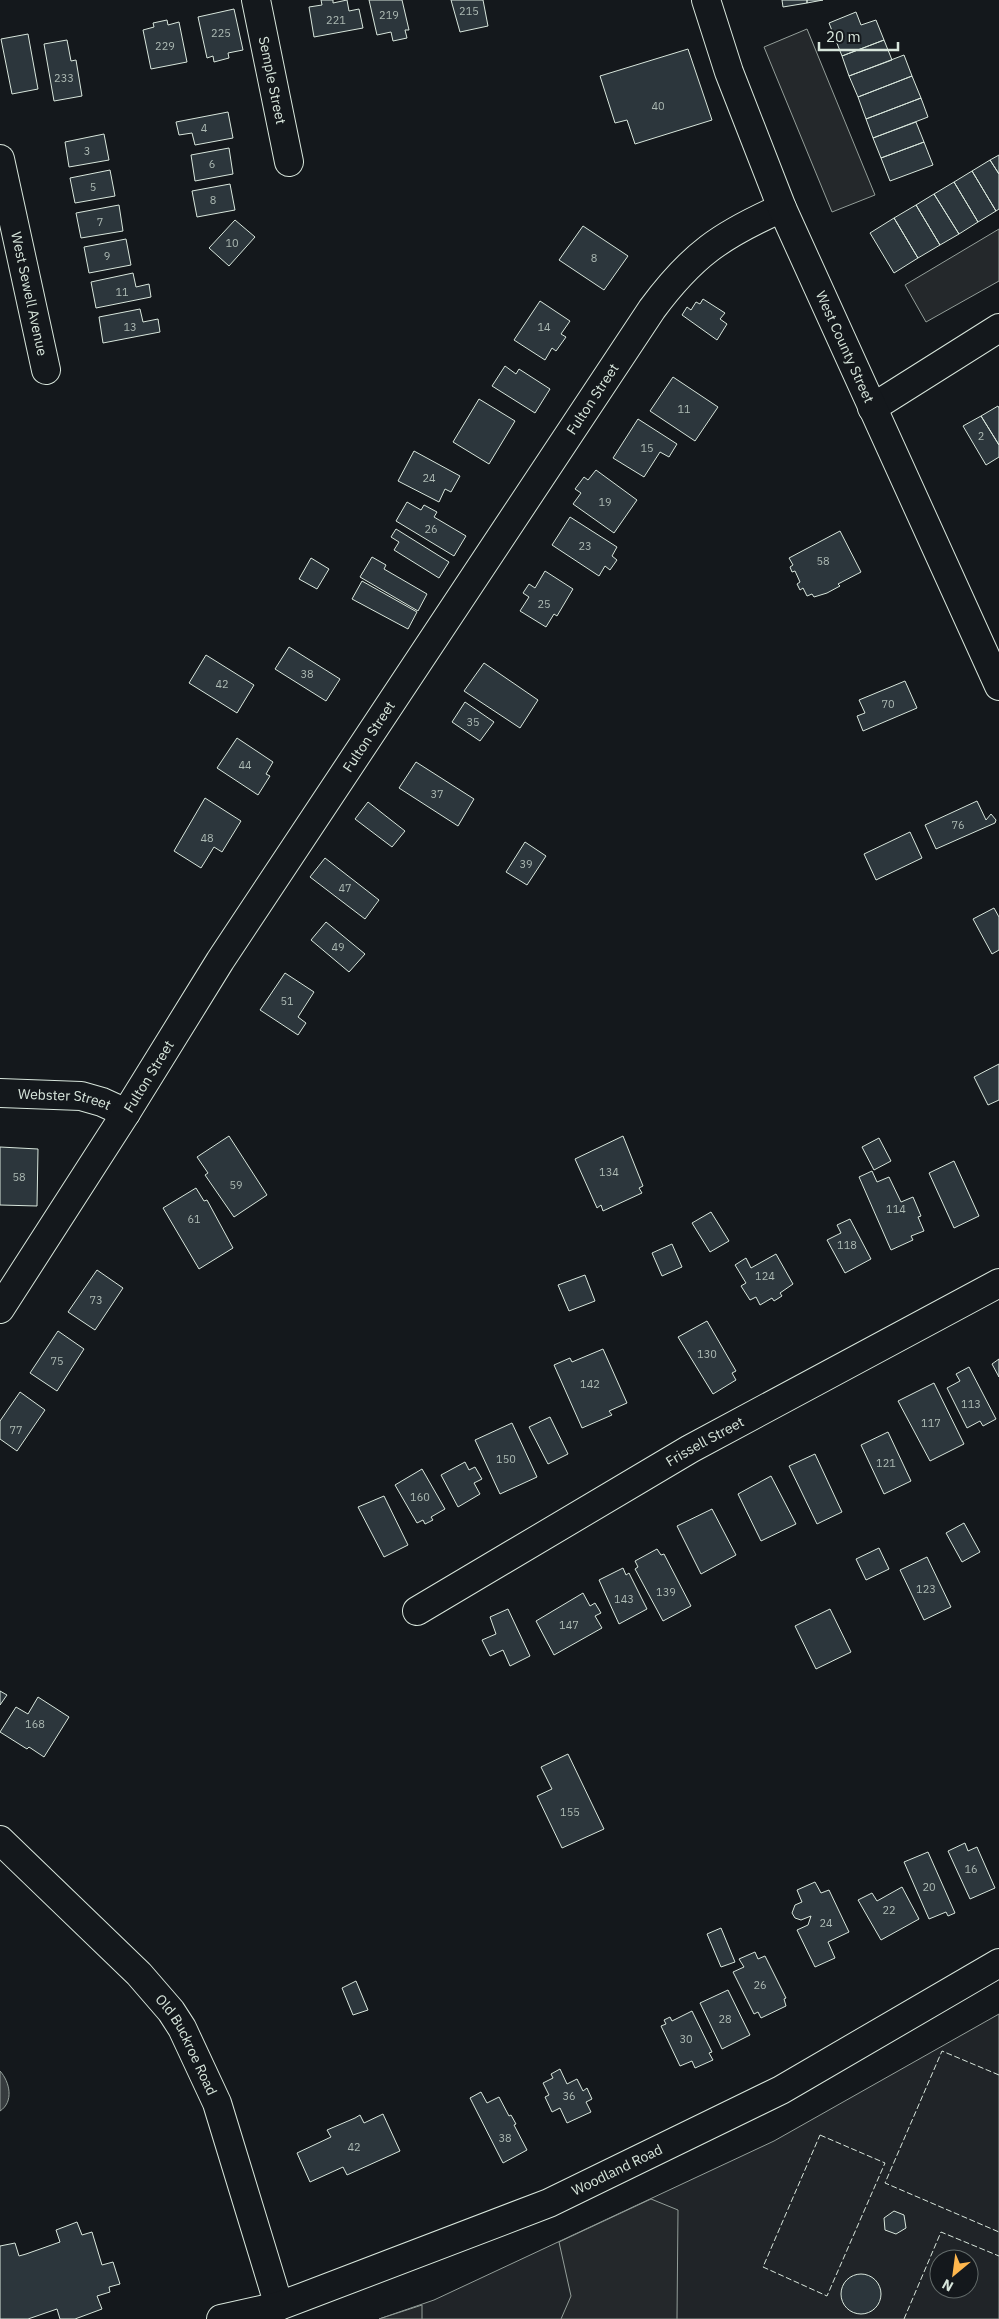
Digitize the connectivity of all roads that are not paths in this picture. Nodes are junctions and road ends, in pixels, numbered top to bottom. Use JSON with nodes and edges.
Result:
{"nodes":[{"id":1,"x":256,"y":0,"type":"edge"},
{"id":2,"x":706,"y":0,"type":"edge"},
{"id":3,"x":0,"y":159,"type":"edge"},
{"id":4,"x":289,"y":162,"type":"dead end"},
{"id":5,"x":782,"y":208,"type":"junction"},
{"id":6,"x":999,"y":328,"type":"edge"},
{"id":7,"x":46,"y":370,"type":"dead end"},
{"id":8,"x":872,"y":408,"type":"junction"},
{"id":9,"x":999,"y":686,"type":"edge"},
{"id":10,"x":0,"y":1093,"type":"edge"},
{"id":11,"x":126,"y":1113,"type":"junction"},
{"id":12,"x":999,"y":1282,"type":"edge"},
{"id":13,"x":0,"y":1309,"type":"edge"},
{"id":14,"x":417,"y":1611,"type":"dead end"},
{"id":15,"x":0,"y":1840,"type":"edge"},
{"id":16,"x":999,"y":1963,"type":"edge"},
{"id":17,"x":999,"y":1980,"type":"edge"},
{"id":18,"x":938,"y":1999,"type":"junction"},
{"id":19,"x":279,"y":2306,"type":"junction"},
{"id":20,"x":221,"y":2319,"type":"edge"},
{"id":21,"x":250,"y":2319,"type":"edge"}],
"edges":[{"from":1,"to":4,"type":"street","name":"Semple Street"},
{"from":2,"to":5,"type":"street","name":"West County Street"},
{"from":3,"to":7,"type":"street","name":"West Sewell Avenue"},
{"from":5,"to":8,"type":"street","name":"West County Street"},
{"from":5,"to":11,"type":"street","name":"Fulton Street"},
{"from":6,"to":8,"type":"street"},
{"from":8,"to":9,"type":"street","name":"West County Street"},
{"from":10,"to":11,"type":"street","name":"Webster Street"},
{"from":11,"to":13,"type":"street","name":"Fulton Street"},
{"from":12,"to":14,"type":"street","name":"Frissell Street"},
{"from":15,"to":19,"type":"street","name":"Old Buckroe Road"},
{"from":16,"to":18,"type":"street","name":"Woodland Road"},
{"from":17,"to":18,"type":"street","name":"Woodland Road"},
{"from":18,"to":19,"type":"street","name":"Woodland Road"},
{"from":19,"to":20,"type":"street","name":"Woodland Road"},
{"from":19,"to":21,"type":"street","name":"Woodland Road"}]}
